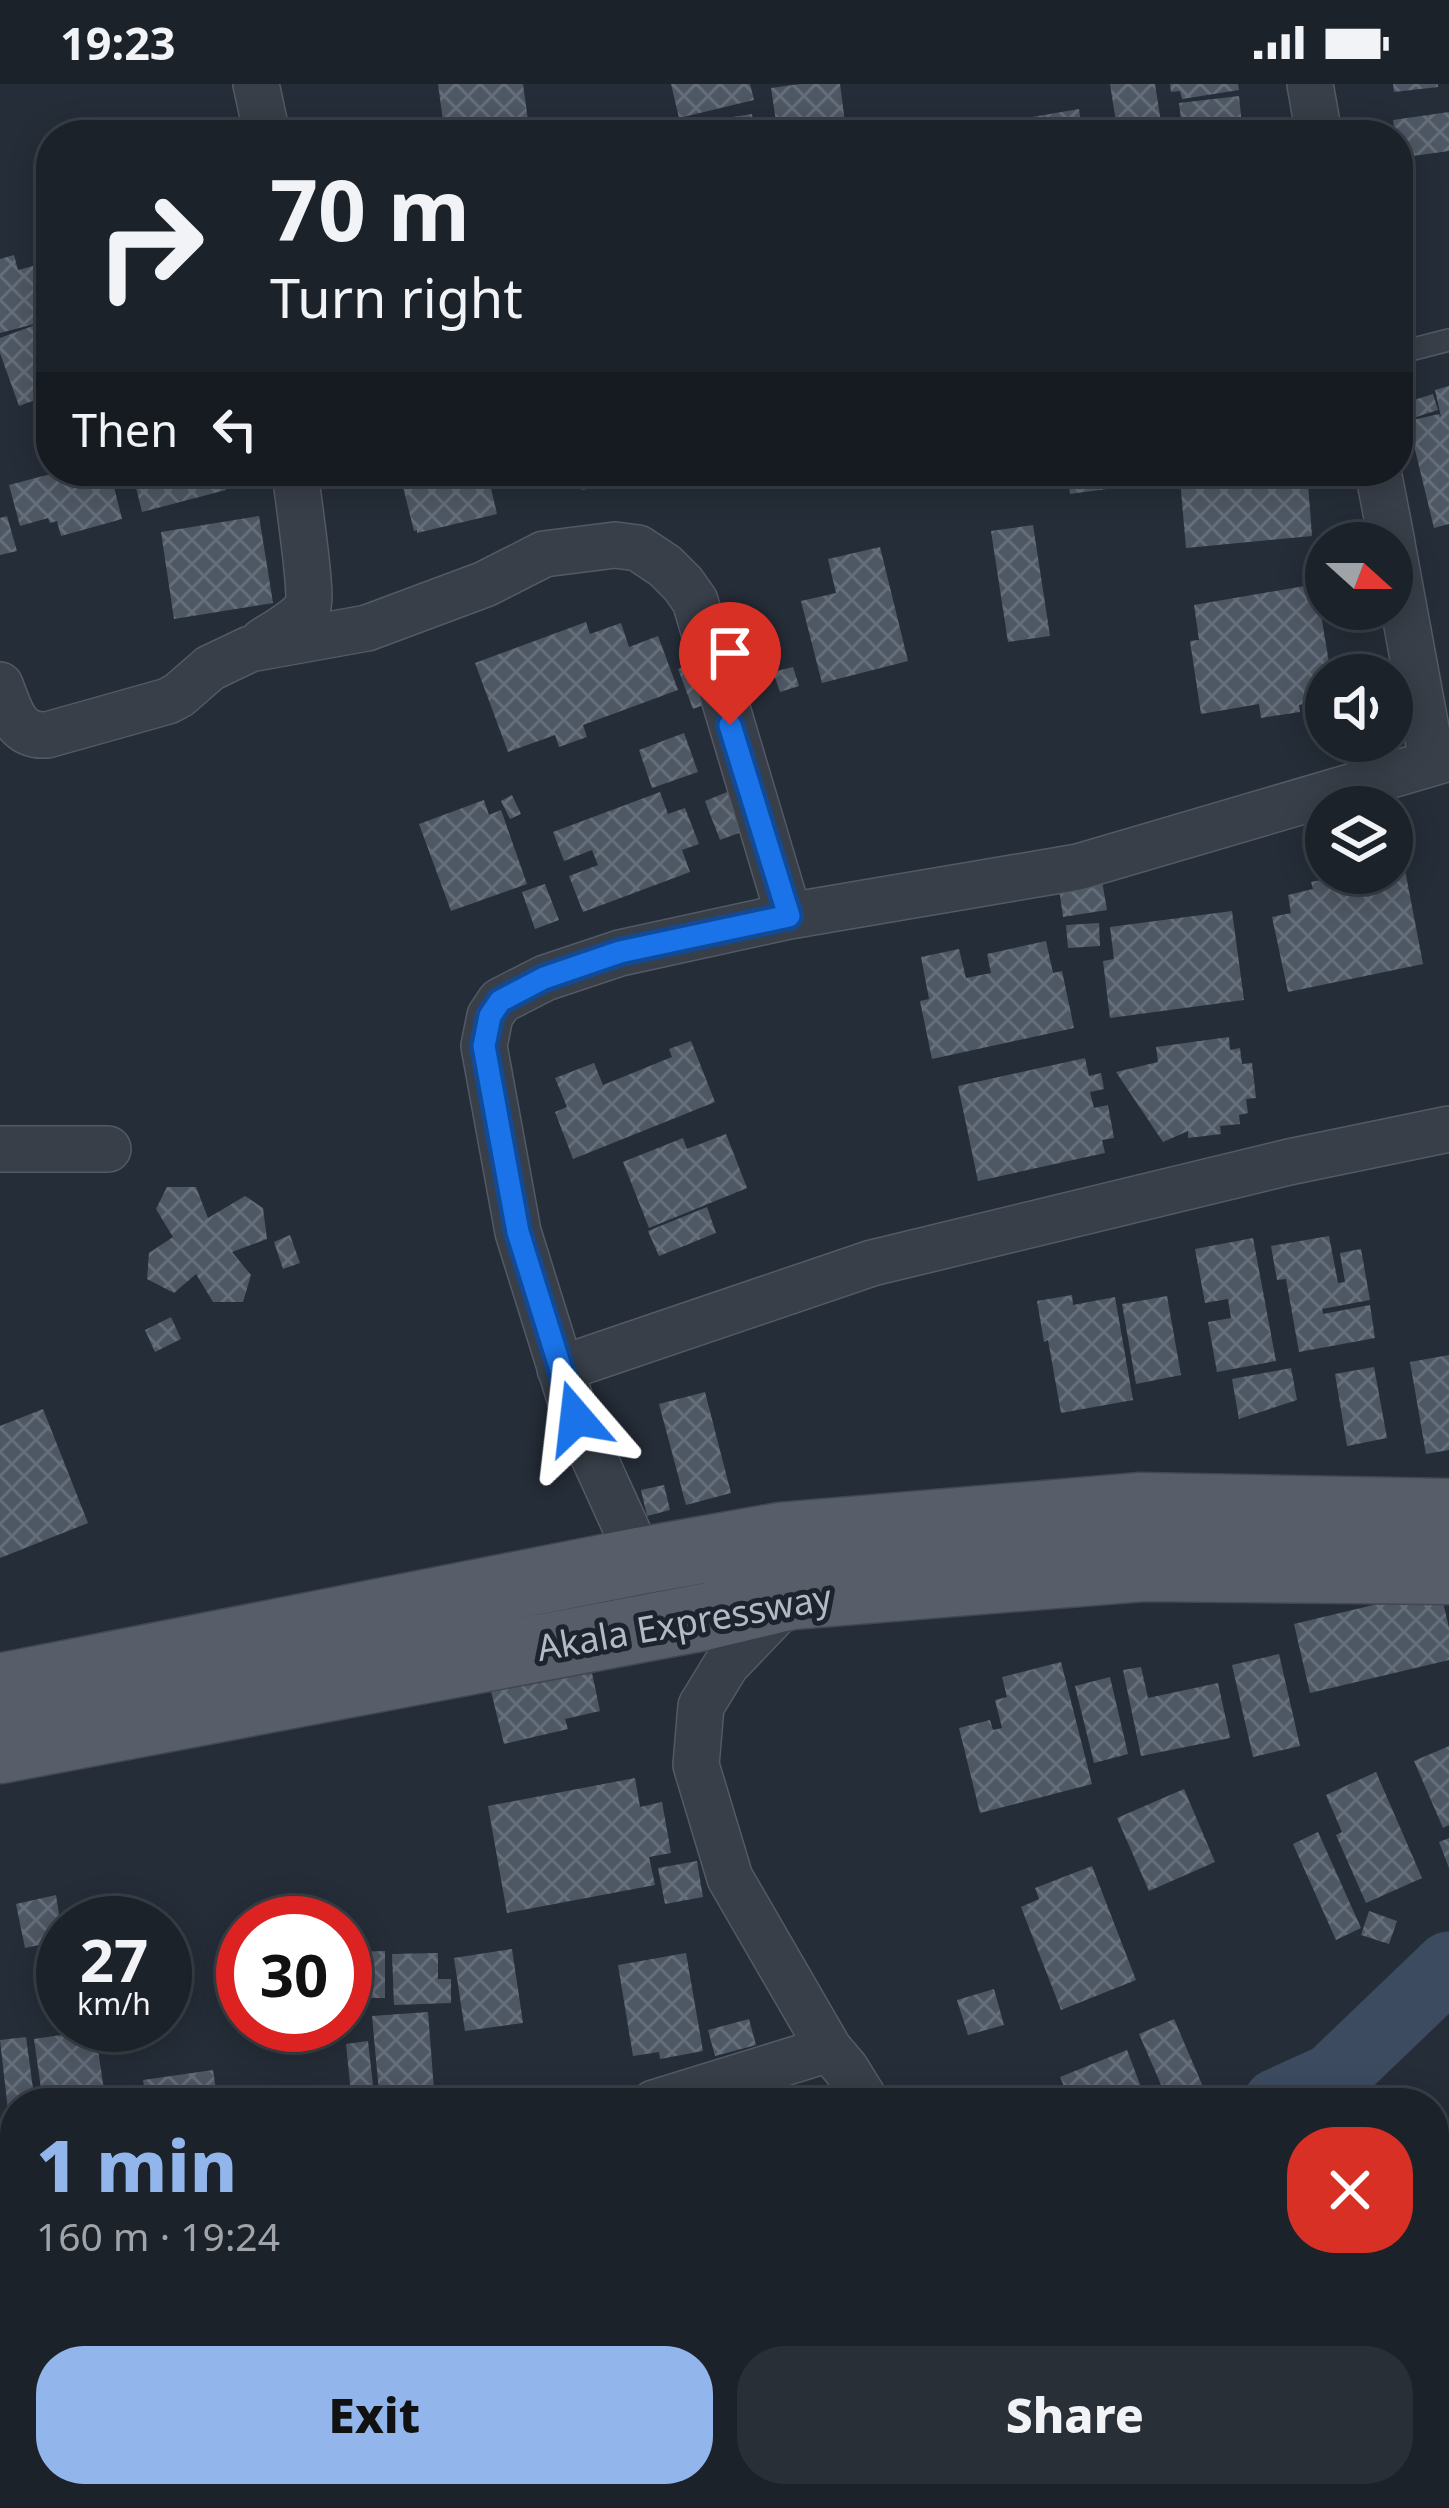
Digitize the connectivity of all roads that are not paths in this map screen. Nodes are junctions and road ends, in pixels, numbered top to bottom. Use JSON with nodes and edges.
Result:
{"nodes":[{"id":1,"x":256,"y":84,"type":"edge"},
{"id":2,"x":1310,"y":84,"type":"edge"},
{"id":3,"x":264,"y":120,"type":"edge"},
{"id":4,"x":1316,"y":120,"type":"edge"},
{"id":5,"x":1449,"y":340,"type":"edge"},
{"id":6,"x":1413,"y":349,"type":"edge"},
{"id":7,"x":296,"y":486,"type":"edge"},
{"id":8,"x":1381,"y":486,"type":"edge"},
{"id":9,"x":1388,"y":522,"type":"edge"},
{"id":10,"x":1412,"y":630,"type":"edge"},
{"id":11,"x":250,"y":649,"type":"junction"},
{"id":12,"x":5,"y":713,"type":"edge"},
{"id":13,"x":1441,"y":760,"type":"edge"},
{"id":14,"x":789,"y":916,"type":"junction"},
{"id":15,"x":1449,"y":1130,"type":"edge"},
{"id":16,"x":0,"y":1149,"type":"edge"},
{"id":17,"x":108,"y":1149,"type":"dead end"},
{"id":18,"x":560,"y":1369,"type":"junction"},
{"id":19,"x":1449,"y":1512,"type":"edge"},
{"id":20,"x":639,"y":1561,"type":"junction"},
{"id":21,"x":786,"y":1566,"type":"junction"},
{"id":22,"x":1449,"y":1570,"type":"edge"},
{"id":23,"x":0,"y":1687,"type":"edge"},
{"id":24,"x":0,"y":1750,"type":"edge"},
{"id":25,"x":830,"y":2048,"type":"junction"},
{"id":26,"x":702,"y":2088,"type":"edge"},
{"id":27,"x":858,"y":2088,"type":"edge"}],
"edges":[{"from":1,"to":3,"type":"street"},
{"from":2,"to":4,"type":"street"},
{"from":5,"to":6,"type":"lane"},
{"from":7,"to":11,"type":"street"},
{"from":8,"to":9,"type":"street"},
{"from":10,"to":13,"type":"street"},
{"from":11,"to":12,"type":"street"},
{"from":11,"to":14,"type":"street"},
{"from":13,"to":14,"type":"street"},
{"from":14,"to":18,"type":"street"},
{"from":15,"to":18,"type":"street"},
{"from":16,"to":17,"type":"street"},
{"from":18,"to":20,"type":"street"},
{"from":19,"to":21,"type":"main road","name":"Akala Expressway"},
{"from":20,"to":21,"type":"main road","name":"Akala Expressway"},
{"from":20,"to":23,"type":"main road","name":"Akala Expressway"},
{"from":21,"to":22,"type":"main road","name":"Akala Expressway"},
{"from":21,"to":24,"type":"main road","name":"Akala Expressway"},
{"from":21,"to":25,"type":"street"},
{"from":25,"to":26,"type":"street"},
{"from":25,"to":27,"type":"street"}]}
